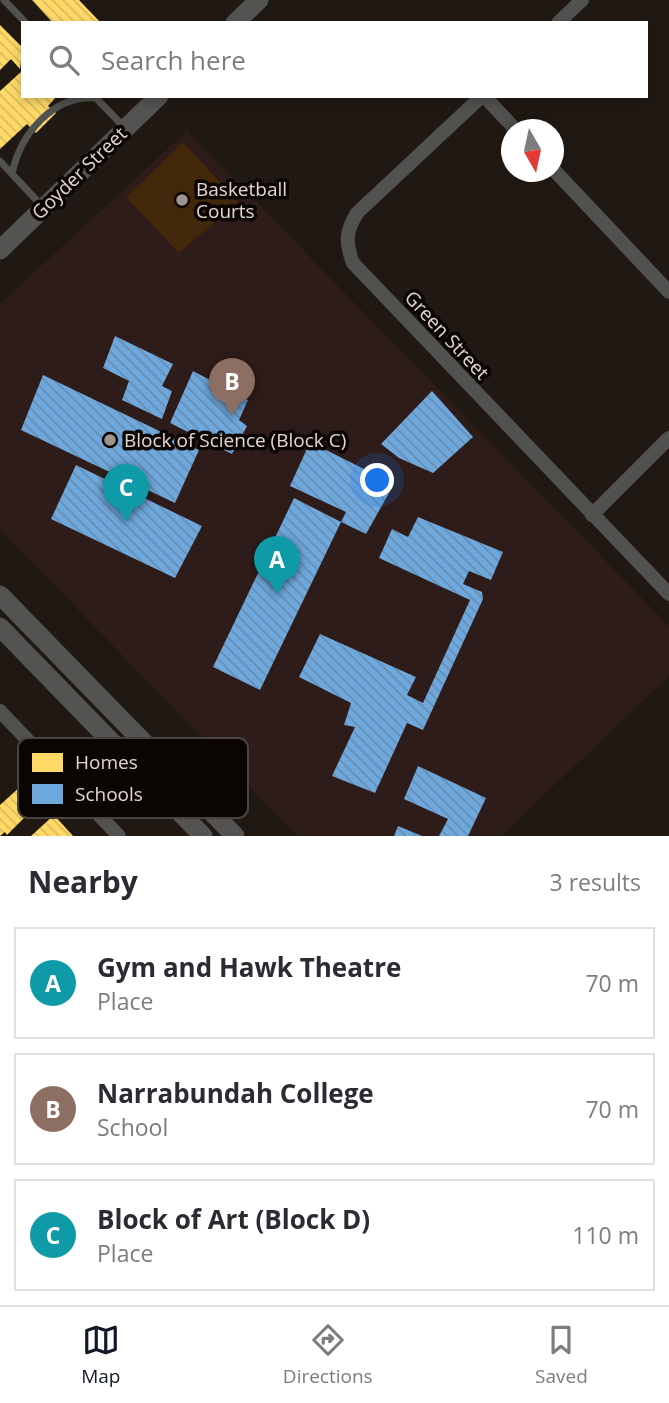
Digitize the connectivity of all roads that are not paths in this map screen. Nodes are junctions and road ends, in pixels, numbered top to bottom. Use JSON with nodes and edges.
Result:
{"nodes":[{"id":1,"x":4,"y":0,"type":"edge"},
{"id":2,"x":259,"y":0,"type":"edge"},
{"id":3,"x":582,"y":0,"type":"edge"},
{"id":4,"x":24,"y":21,"type":"edge"},
{"id":5,"x":237,"y":21,"type":"edge"},
{"id":6,"x":560,"y":21,"type":"edge"},
{"id":7,"x":81,"y":98,"type":"edge"},
{"id":8,"x":96,"y":98,"type":"edge"},
{"id":9,"x":157,"y":98,"type":"edge"},
{"id":10,"x":481,"y":98,"type":"edge"},
{"id":11,"x":485,"y":98,"type":"edge"},
{"id":12,"x":505,"y":119,"type":"edge"},
{"id":13,"x":125,"y":128,"type":"junction"},
{"id":14,"x":0,"y":161,"type":"edge"},
{"id":15,"x":12,"y":174,"type":"junction"},
{"id":16,"x":564,"y":181,"type":"edge"},
{"id":17,"x":44,"y":207,"type":"junction"},
{"id":18,"x":0,"y":250,"type":"edge"},
{"id":19,"x":669,"y":292,"type":"edge"},
{"id":20,"x":669,"y":438,"type":"edge"},
{"id":21,"x":592,"y":515,"type":"junction"},
{"id":22,"x":669,"y":594,"type":"edge"},
{"id":23,"x":0,"y":595,"type":"edge"},
{"id":24,"x":0,"y":627,"type":"edge"},
{"id":25,"x":0,"y":711,"type":"edge"},
{"id":26,"x":26,"y":738,"type":"edge"},
{"id":27,"x":109,"y":738,"type":"edge"},
{"id":28,"x":139,"y":738,"type":"edge"},
{"id":29,"x":102,"y":818,"type":"edge"},
{"id":30,"x":186,"y":818,"type":"edge"},
{"id":31,"x":217,"y":818,"type":"edge"},
{"id":32,"x":119,"y":836,"type":"edge"},
{"id":33,"x":203,"y":836,"type":"edge"},
{"id":34,"x":234,"y":836,"type":"edge"}],
"edges":[{"from":1,"to":4,"type":"lane"},
{"from":2,"to":5,"type":"main road"},
{"from":3,"to":6,"type":"street"},
{"from":7,"to":15,"type":"lane"},
{"from":8,"to":13,"type":"lane"},
{"from":9,"to":13,"type":"main road","name":"Goyder Street"},
{"from":10,"to":21,"type":"street","name":"Green Street"},
{"from":11,"to":12,"type":"street"},
{"from":13,"to":17,"type":"main road","name":"Goyder Street"},
{"from":14,"to":15,"type":"lane"},
{"from":15,"to":17,"type":"lane"},
{"from":16,"to":19,"type":"street"},
{"from":17,"to":18,"type":"main road","name":"Goyder Street"},
{"from":20,"to":21,"type":"street"},
{"from":21,"to":22,"type":"street","name":"Green Street"},
{"from":23,"to":28,"type":"main road"},
{"from":24,"to":27,"type":"main road"},
{"from":25,"to":26,"type":"street"},
{"from":29,"to":32,"type":"street"},
{"from":30,"to":33,"type":"main road"},
{"from":31,"to":34,"type":"main road"}]}
